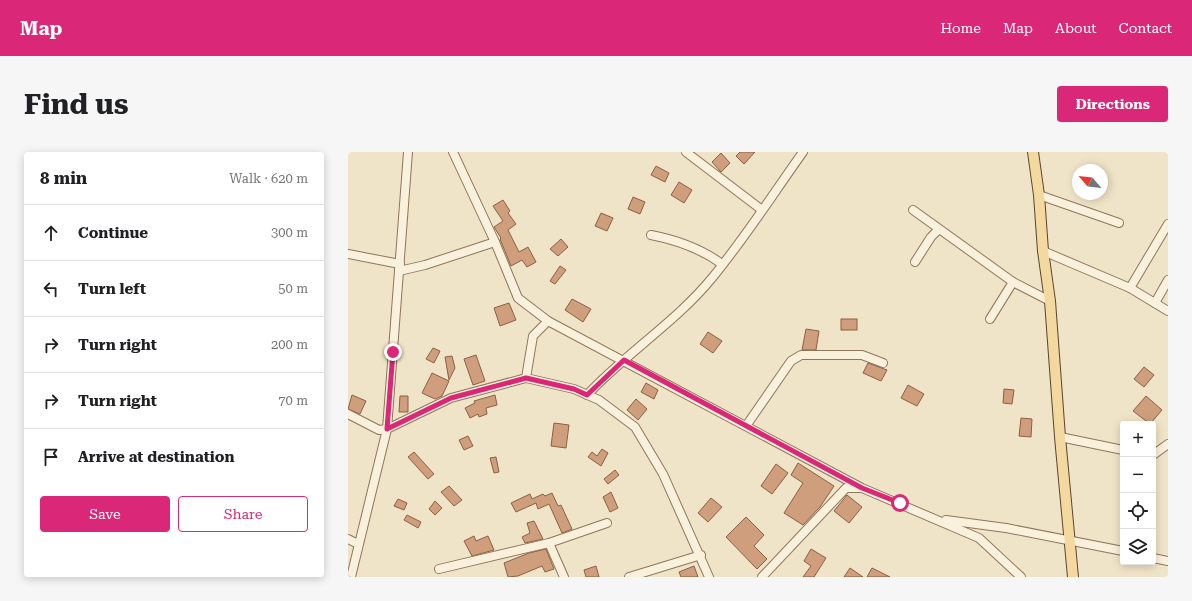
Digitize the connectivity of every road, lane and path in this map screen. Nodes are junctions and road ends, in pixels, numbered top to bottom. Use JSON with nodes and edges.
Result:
{"nodes":[{"id":1,"x":408,"y":152,"type":"edge"},
{"id":2,"x":453,"y":152,"type":"edge"},
{"id":3,"x":686,"y":152,"type":"edge"},
{"id":4,"x":803,"y":152,"type":"edge"},
{"id":5,"x":1033,"y":152,"type":"edge"},
{"id":6,"x":1039,"y":195,"type":"junction"},
{"id":7,"x":762,"y":210,"type":"junction"},
{"id":8,"x":912,"y":210,"type":"dead end"},
{"id":9,"x":1119,"y":223,"type":"dead end"},
{"id":10,"x":1167,"y":227,"type":"edge"},
{"id":11,"x":938,"y":230,"type":"junction"},
{"id":12,"x":651,"y":235,"type":"dead end"},
{"id":13,"x":495,"y":242,"type":"junction"},
{"id":14,"x":1043,"y":251,"type":"junction"},
{"id":15,"x":348,"y":254,"type":"edge"},
{"id":16,"x":915,"y":262,"type":"dead end"},
{"id":17,"x":722,"y":264,"type":"junction"},
{"id":18,"x":400,"y":268,"type":"junction"},
{"id":19,"x":1168,"y":280,"type":"edge"},
{"id":20,"x":1013,"y":282,"type":"junction"},
{"id":21,"x":1130,"y":288,"type":"junction"},
{"id":22,"x":1050,"y":301,"type":"junction"},
{"id":23,"x":1155,"y":303,"type":"junction"},
{"id":24,"x":1168,"y":311,"type":"edge"},
{"id":25,"x":990,"y":319,"type":"dead end"},
{"id":26,"x":548,"y":321,"type":"junction"},
{"id":27,"x":624,"y":360,"type":"junction"},
{"id":28,"x":883,"y":362,"type":"dead end"},
{"id":29,"x":526,"y":378,"type":"junction"},
{"id":30,"x":587,"y":395,"type":"junction"},
{"id":31,"x":348,"y":414,"type":"edge"},
{"id":32,"x":746,"y":426,"type":"junction"},
{"id":33,"x":387,"y":429,"type":"junction"},
{"id":34,"x":1060,"y":437,"type":"junction"},
{"id":35,"x":1168,"y":444,"type":"edge"},
{"id":36,"x":1120,"y":449,"type":"edge"},
{"id":37,"x":1156,"y":453,"type":"edge"},
{"id":38,"x":862,"y":488,"type":"junction"},
{"id":39,"x":937,"y":518,"type":"junction"},
{"id":40,"x":607,"y":523,"type":"dead end"},
{"id":41,"x":348,"y":539,"type":"edge"},
{"id":42,"x":1069,"y":540,"type":"junction"},
{"id":43,"x":549,"y":543,"type":"junction"},
{"id":44,"x":358,"y":544,"type":"junction"},
{"id":45,"x":1120,"y":551,"type":"edge"},
{"id":46,"x":700,"y":555,"type":"junction"},
{"id":47,"x":1156,"y":558,"type":"edge"},
{"id":48,"x":1167,"y":559,"type":"edge"},
{"id":49,"x":439,"y":570,"type":"dead end"},
{"id":50,"x":351,"y":577,"type":"edge"},
{"id":51,"x":564,"y":577,"type":"edge"},
{"id":52,"x":629,"y":577,"type":"edge"},
{"id":53,"x":709,"y":577,"type":"edge"},
{"id":54,"x":762,"y":577,"type":"edge"},
{"id":55,"x":1021,"y":577,"type":"edge"},
{"id":56,"x":1073,"y":577,"type":"edge"}],
"edges":[{"from":1,"to":18,"type":"street"},
{"from":2,"to":13,"type":"street"},
{"from":3,"to":7,"type":"street"},
{"from":4,"to":7,"type":"street"},
{"from":5,"to":6,"type":"main road"},
{"from":6,"to":9,"type":"street"},
{"from":6,"to":14,"type":"main road"},
{"from":7,"to":17,"type":"street"},
{"from":8,"to":11,"type":"street"},
{"from":10,"to":21,"type":"street"},
{"from":11,"to":16,"type":"street"},
{"from":11,"to":20,"type":"street"},
{"from":12,"to":17,"type":"street"},
{"from":13,"to":18,"type":"street"},
{"from":13,"to":26,"type":"street"},
{"from":14,"to":21,"type":"street"},
{"from":14,"to":22,"type":"main road"},
{"from":15,"to":18,"type":"street"},
{"from":17,"to":27,"type":"street"},
{"from":18,"to":33,"type":"street"},
{"from":19,"to":23,"type":"street"},
{"from":20,"to":22,"type":"street"},
{"from":20,"to":25,"type":"street"},
{"from":21,"to":23,"type":"street"},
{"from":22,"to":34,"type":"main road"},
{"from":23,"to":24,"type":"street"},
{"from":26,"to":27,"type":"street"},
{"from":26,"to":29,"type":"street"},
{"from":27,"to":30,"type":"street"},
{"from":27,"to":32,"type":"street"},
{"from":28,"to":32,"type":"street"},
{"from":29,"to":30,"type":"street"},
{"from":29,"to":33,"type":"street"},
{"from":30,"to":46,"type":"street"},
{"from":31,"to":33,"type":"street"},
{"from":32,"to":38,"type":"street"},
{"from":33,"to":44,"type":"street"},
{"from":34,"to":36,"type":"street"},
{"from":34,"to":42,"type":"main road"},
{"from":35,"to":37,"type":"street"},
{"from":38,"to":39,"type":"street"},
{"from":38,"to":54,"type":"street"},
{"from":39,"to":42,"type":"street"},
{"from":39,"to":55,"type":"street"},
{"from":40,"to":43,"type":"street"},
{"from":41,"to":44,"type":"street"},
{"from":42,"to":45,"type":"street"},
{"from":42,"to":56,"type":"main road"},
{"from":43,"to":49,"type":"street"},
{"from":43,"to":51,"type":"street"},
{"from":44,"to":50,"type":"street"},
{"from":46,"to":52,"type":"street"},
{"from":46,"to":53,"type":"street"},
{"from":47,"to":48,"type":"street"}]}
